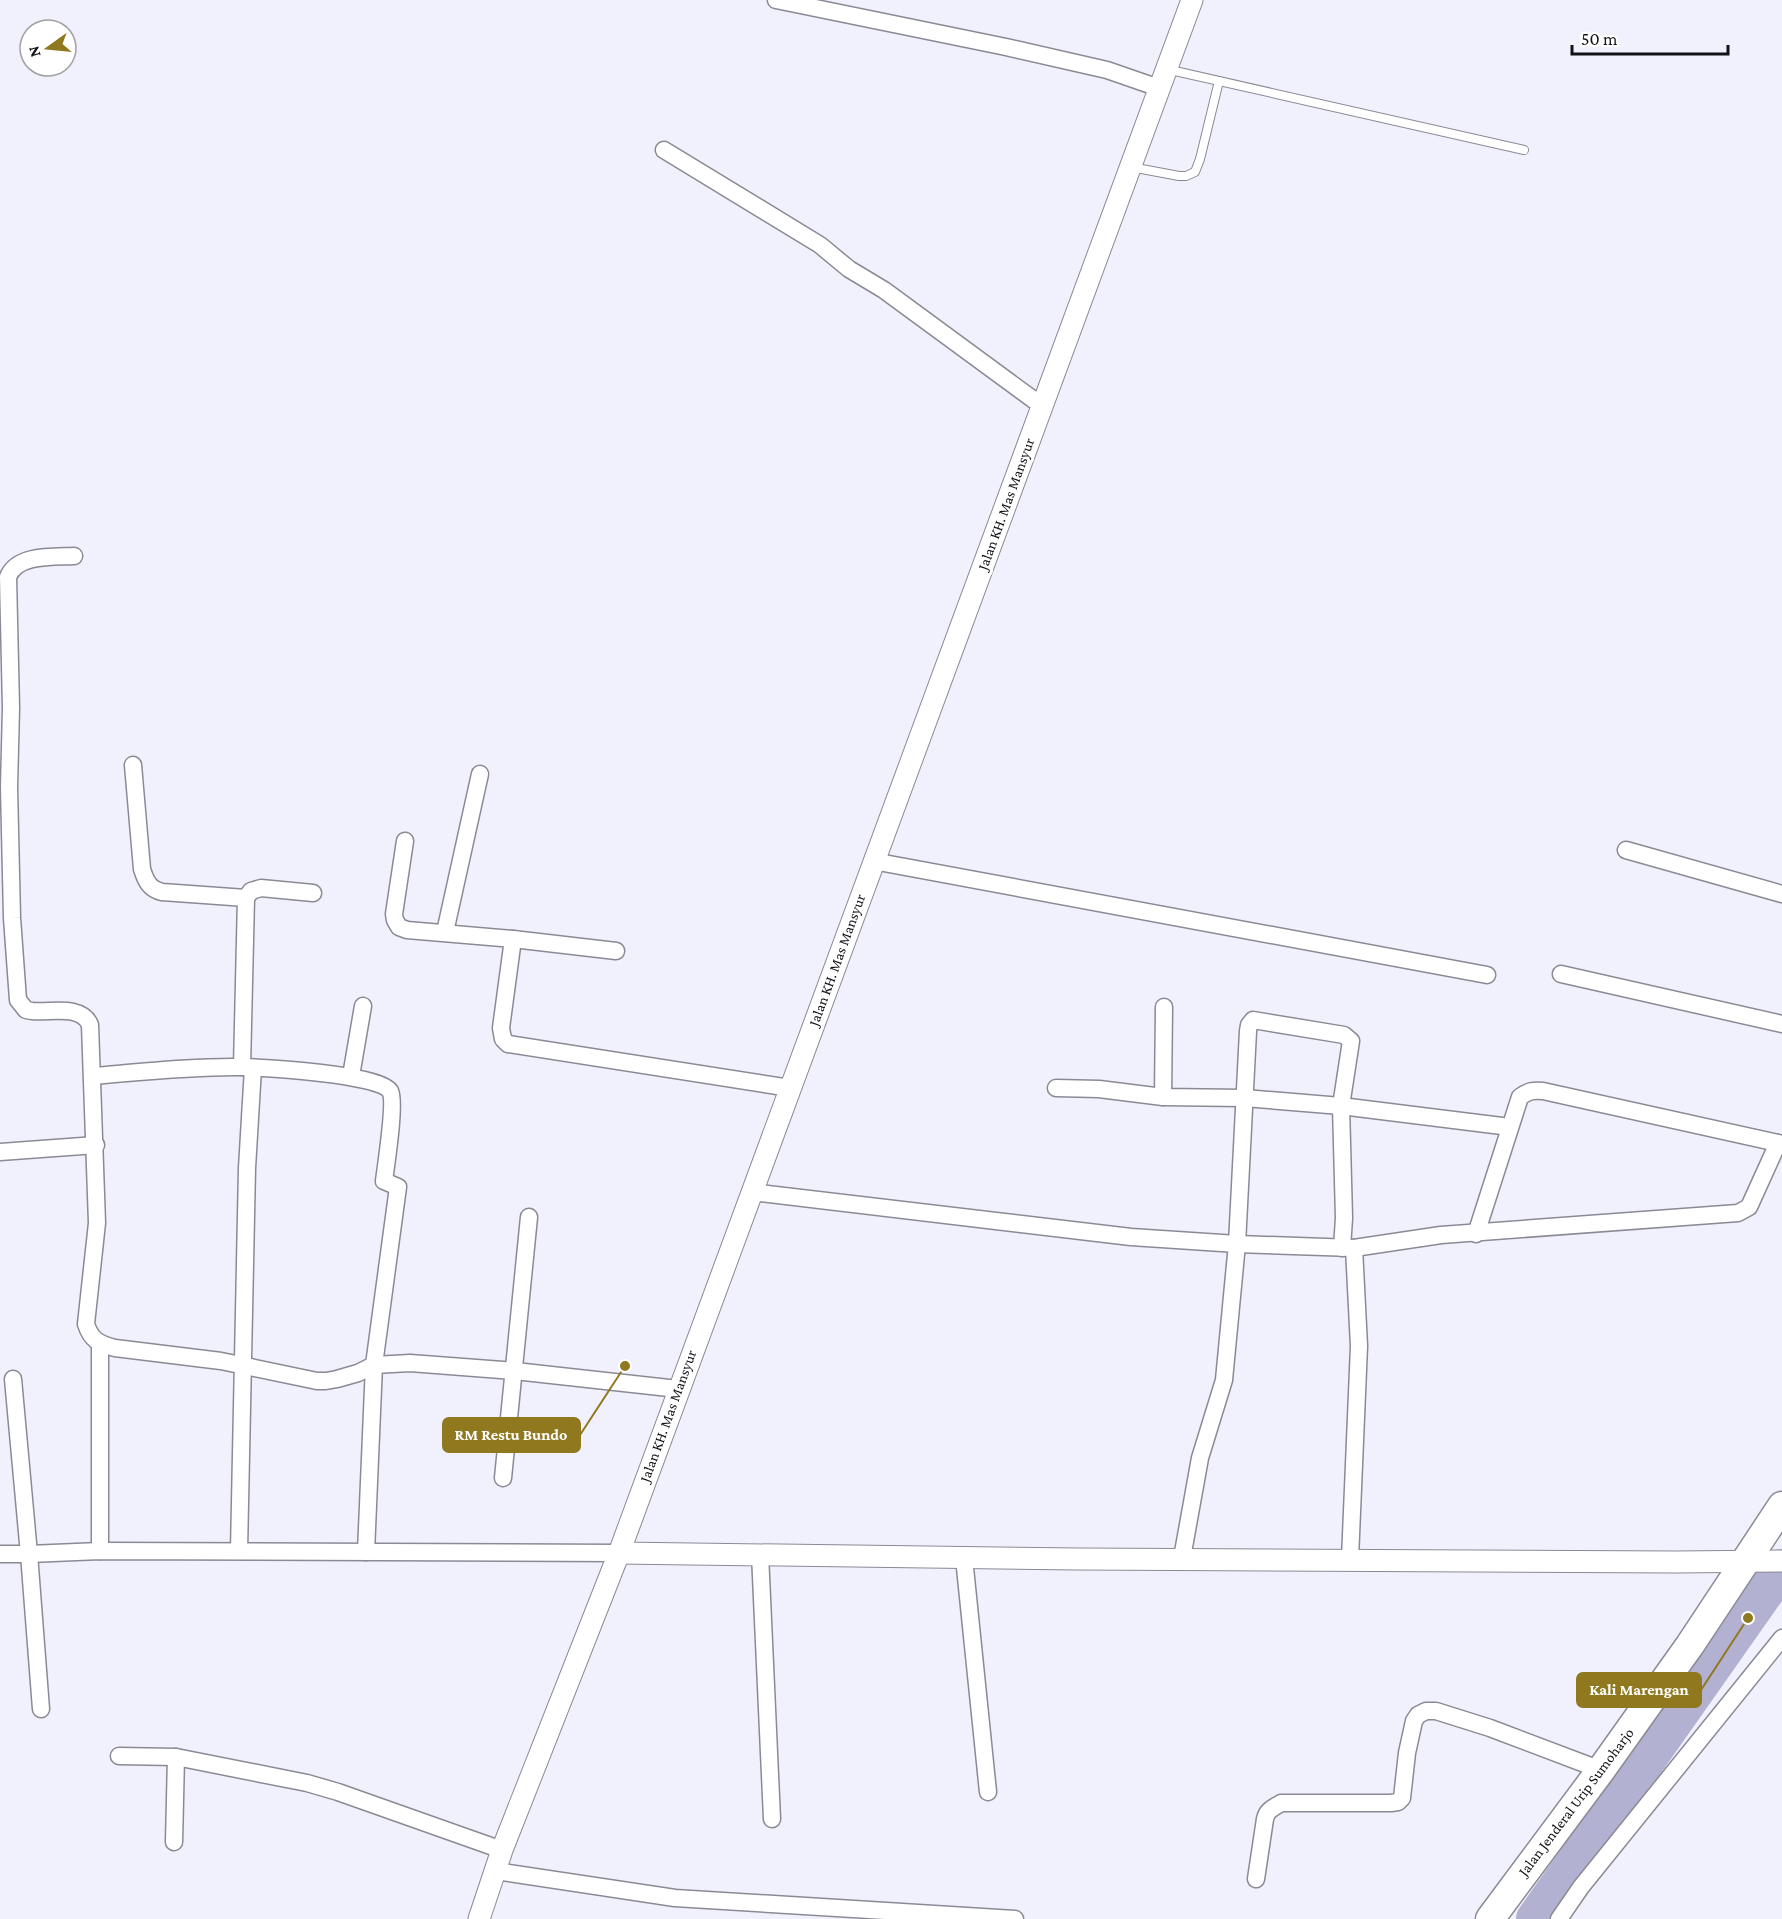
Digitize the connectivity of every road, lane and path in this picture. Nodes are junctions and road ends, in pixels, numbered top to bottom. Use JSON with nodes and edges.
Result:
{"nodes":[{"id":1,"x":777,"y":0,"type":"edge"},
{"id":2,"x":1192,"y":0,"type":"edge"},
{"id":3,"x":1162,"y":79,"type":"junction"},
{"id":4,"x":1219,"y":81,"type":"junction"},
{"id":5,"x":664,"y":150,"type":"dead end"},
{"id":6,"x":1524,"y":150,"type":"dead end"},
{"id":7,"x":1131,"y":167,"type":"junction"},
{"id":8,"x":1042,"y":406,"type":"junction"},
{"id":9,"x":74,"y":556,"type":"dead end"},
{"id":10,"x":133,"y":765,"type":"dead end"},
{"id":11,"x":480,"y":774,"type":"dead end"},
{"id":12,"x":405,"y":841,"type":"dead end"},
{"id":13,"x":1626,"y":850,"type":"dead end"},
{"id":14,"x":873,"y":861,"type":"junction"},
{"id":15,"x":314,"y":893,"type":"dead end"},
{"id":16,"x":1782,"y":894,"type":"edge"},
{"id":17,"x":246,"y":898,"type":"junction"},
{"id":18,"x":6,"y":918,"type":"edge"},
{"id":19,"x":445,"y":932,"type":"junction"},
{"id":20,"x":513,"y":939,"type":"junction"},
{"id":21,"x":616,"y":951,"type":"dead end"},
{"id":22,"x":1561,"y":974,"type":"dead end"},
{"id":23,"x":1487,"y":975,"type":"dead end"},
{"id":24,"x":363,"y":1006,"type":"dead end"},
{"id":25,"x":1164,"y":1007,"type":"dead end"},
{"id":26,"x":1782,"y":1024,"type":"edge"},
{"id":27,"x":248,"y":1068,"type":"junction"},
{"id":28,"x":93,"y":1076,"type":"junction"},
{"id":29,"x":351,"y":1076,"type":"junction"},
{"id":30,"x":790,"y":1088,"type":"junction"},
{"id":31,"x":1056,"y":1088,"type":"dead end"},
{"id":32,"x":1163,"y":1097,"type":"junction"},
{"id":33,"x":1244,"y":1098,"type":"junction"},
{"id":34,"x":1341,"y":1106,"type":"junction"},
{"id":35,"x":1510,"y":1127,"type":"junction"},
{"id":36,"x":1780,"y":1144,"type":"edge"},
{"id":37,"x":96,"y":1146,"type":"junction"},
{"id":38,"x":0,"y":1152,"type":"edge"},
{"id":39,"x":751,"y":1192,"type":"junction"},
{"id":40,"x":529,"y":1217,"type":"dead end"},
{"id":41,"x":1476,"y":1234,"type":"junction"},
{"id":42,"x":1237,"y":1244,"type":"junction"},
{"id":43,"x":1348,"y":1248,"type":"junction"},
{"id":44,"x":100,"y":1344,"type":"junction"},
{"id":45,"x":374,"y":1365,"type":"junction"},
{"id":46,"x":244,"y":1366,"type":"junction"},
{"id":47,"x":515,"y":1371,"type":"junction"},
{"id":48,"x":13,"y":1379,"type":"dead end"},
{"id":49,"x":678,"y":1389,"type":"junction"},
{"id":50,"x":503,"y":1478,"type":"dead end"},
{"id":51,"x":1782,"y":1506,"type":"edge"},
{"id":52,"x":100,"y":1551,"type":"junction"},
{"id":53,"x":239,"y":1551,"type":"junction"},
{"id":54,"x":366,"y":1551,"type":"junction"},
{"id":55,"x":619,"y":1552,"type":"junction"},
{"id":56,"x":0,"y":1554,"type":"edge"},
{"id":57,"x":29,"y":1554,"type":"junction"},
{"id":58,"x":760,"y":1554,"type":"junction"},
{"id":59,"x":964,"y":1557,"type":"junction"},
{"id":60,"x":1182,"y":1558,"type":"junction"},
{"id":61,"x":1350,"y":1559,"type":"junction"},
{"id":62,"x":1747,"y":1561,"type":"junction"},
{"id":63,"x":1779,"y":1561,"type":"edge"},
{"id":64,"x":1782,"y":1638,"type":"edge"},
{"id":65,"x":41,"y":1709,"type":"dead end"},
{"id":66,"x":119,"y":1756,"type":"dead end"},
{"id":67,"x":176,"y":1757,"type":"junction"},
{"id":68,"x":1600,"y":1770,"type":"junction"},
{"id":69,"x":988,"y":1792,"type":"dead end"},
{"id":70,"x":772,"y":1819,"type":"dead end"},
{"id":71,"x":174,"y":1842,"type":"dead end"},
{"id":72,"x":502,"y":1850,"type":"junction"},
{"id":73,"x":496,"y":1871,"type":"junction"},
{"id":74,"x":1256,"y":1879,"type":"dead end"},
{"id":75,"x":858,"y":1914,"type":"edge"},
{"id":76,"x":479,"y":1919,"type":"edge"},
{"id":77,"x":1015,"y":1919,"type":"edge"},
{"id":78,"x":1490,"y":1919,"type":"edge"},
{"id":79,"x":1559,"y":1919,"type":"edge"}],
"edges":[{"from":1,"to":3,"type":"street"},
{"from":2,"to":3,"type":"street","name":"Jalan KH. Mas Mansyur"},
{"from":3,"to":4,"type":"lane"},
{"from":3,"to":7,"type":"street","name":"Jalan KH. Mas Mansyur"},
{"from":4,"to":6,"type":"lane"},
{"from":4,"to":7,"type":"lane"},
{"from":5,"to":8,"type":"street"},
{"from":7,"to":8,"type":"street","name":"Jalan KH. Mas Mansyur"},
{"from":8,"to":14,"type":"street","name":"Jalan KH. Mas Mansyur"},
{"from":9,"to":18,"type":"street"},
{"from":10,"to":17,"type":"street"},
{"from":11,"to":19,"type":"street"},
{"from":12,"to":19,"type":"street"},
{"from":13,"to":16,"type":"street"},
{"from":14,"to":23,"type":"street"},
{"from":14,"to":30,"type":"street","name":"Jalan KH. Mas Mansyur"},
{"from":15,"to":17,"type":"street"},
{"from":17,"to":27,"type":"street"},
{"from":18,"to":28,"type":"street"},
{"from":19,"to":20,"type":"street"},
{"from":20,"to":21,"type":"street"},
{"from":20,"to":30,"type":"street"},
{"from":22,"to":26,"type":"street"},
{"from":24,"to":29,"type":"street"},
{"from":25,"to":32,"type":"street"},
{"from":27,"to":28,"type":"street"},
{"from":27,"to":29,"type":"street"},
{"from":27,"to":46,"type":"street"},
{"from":28,"to":37,"type":"street"},
{"from":29,"to":45,"type":"street"},
{"from":30,"to":39,"type":"street","name":"Jalan KH. Mas Mansyur"},
{"from":31,"to":32,"type":"street"},
{"from":32,"to":33,"type":"street"},
{"from":33,"to":34,"type":"street"},
{"from":33,"to":34,"type":"street"},
{"from":33,"to":42,"type":"street"},
{"from":34,"to":35,"type":"street"},
{"from":34,"to":43,"type":"street"},
{"from":35,"to":36,"type":"street"},
{"from":35,"to":41,"type":"street"},
{"from":36,"to":41,"type":"street"},
{"from":37,"to":38,"type":"street"},
{"from":37,"to":44,"type":"street"},
{"from":39,"to":42,"type":"street"},
{"from":39,"to":49,"type":"street","name":"Jalan KH. Mas Mansyur"},
{"from":40,"to":47,"type":"street"},
{"from":41,"to":43,"type":"street"},
{"from":42,"to":43,"type":"street"},
{"from":42,"to":60,"type":"street"},
{"from":43,"to":61,"type":"street"},
{"from":44,"to":46,"type":"street"},
{"from":44,"to":52,"type":"street"},
{"from":45,"to":46,"type":"street"},
{"from":45,"to":47,"type":"street"},
{"from":45,"to":54,"type":"street"},
{"from":46,"to":53,"type":"street"},
{"from":47,"to":49,"type":"street"},
{"from":47,"to":50,"type":"street"},
{"from":48,"to":57,"type":"street"},
{"from":49,"to":55,"type":"street","name":"Jalan KH. Mas Mansyur"},
{"from":51,"to":62,"type":"highway","name":"Jalan Jenderal Urip Sumoharjo"},
{"from":52,"to":53,"type":"street"},
{"from":52,"to":57,"type":"street"},
{"from":53,"to":54,"type":"street"},
{"from":54,"to":55,"type":"street"},
{"from":55,"to":58,"type":"street"},
{"from":55,"to":72,"type":"street","name":"Jalan KH. Mas Mansyur"},
{"from":56,"to":57,"type":"street"},
{"from":57,"to":65,"type":"street"},
{"from":58,"to":59,"type":"street"},
{"from":58,"to":70,"type":"street"},
{"from":59,"to":60,"type":"street"},
{"from":59,"to":69,"type":"street"},
{"from":60,"to":61,"type":"street"},
{"from":61,"to":62,"type":"street"},
{"from":62,"to":63,"type":"street"},
{"from":62,"to":68,"type":"highway","name":"Jalan Jenderal Urip Sumoharjo"},
{"from":64,"to":79,"type":"street"},
{"from":66,"to":67,"type":"street"},
{"from":67,"to":71,"type":"street"},
{"from":67,"to":72,"type":"street"},
{"from":68,"to":74,"type":"street"},
{"from":68,"to":78,"type":"highway","name":"Jalan Jenderal Urip Sumoharjo"},
{"from":72,"to":73,"type":"street","name":"Jalan KH. Mas Mansyur"},
{"from":73,"to":75,"type":"street"},
{"from":73,"to":76,"type":"street","name":"Jalan KH. Mas Mansyur"},
{"from":75,"to":77,"type":"street"}]}
